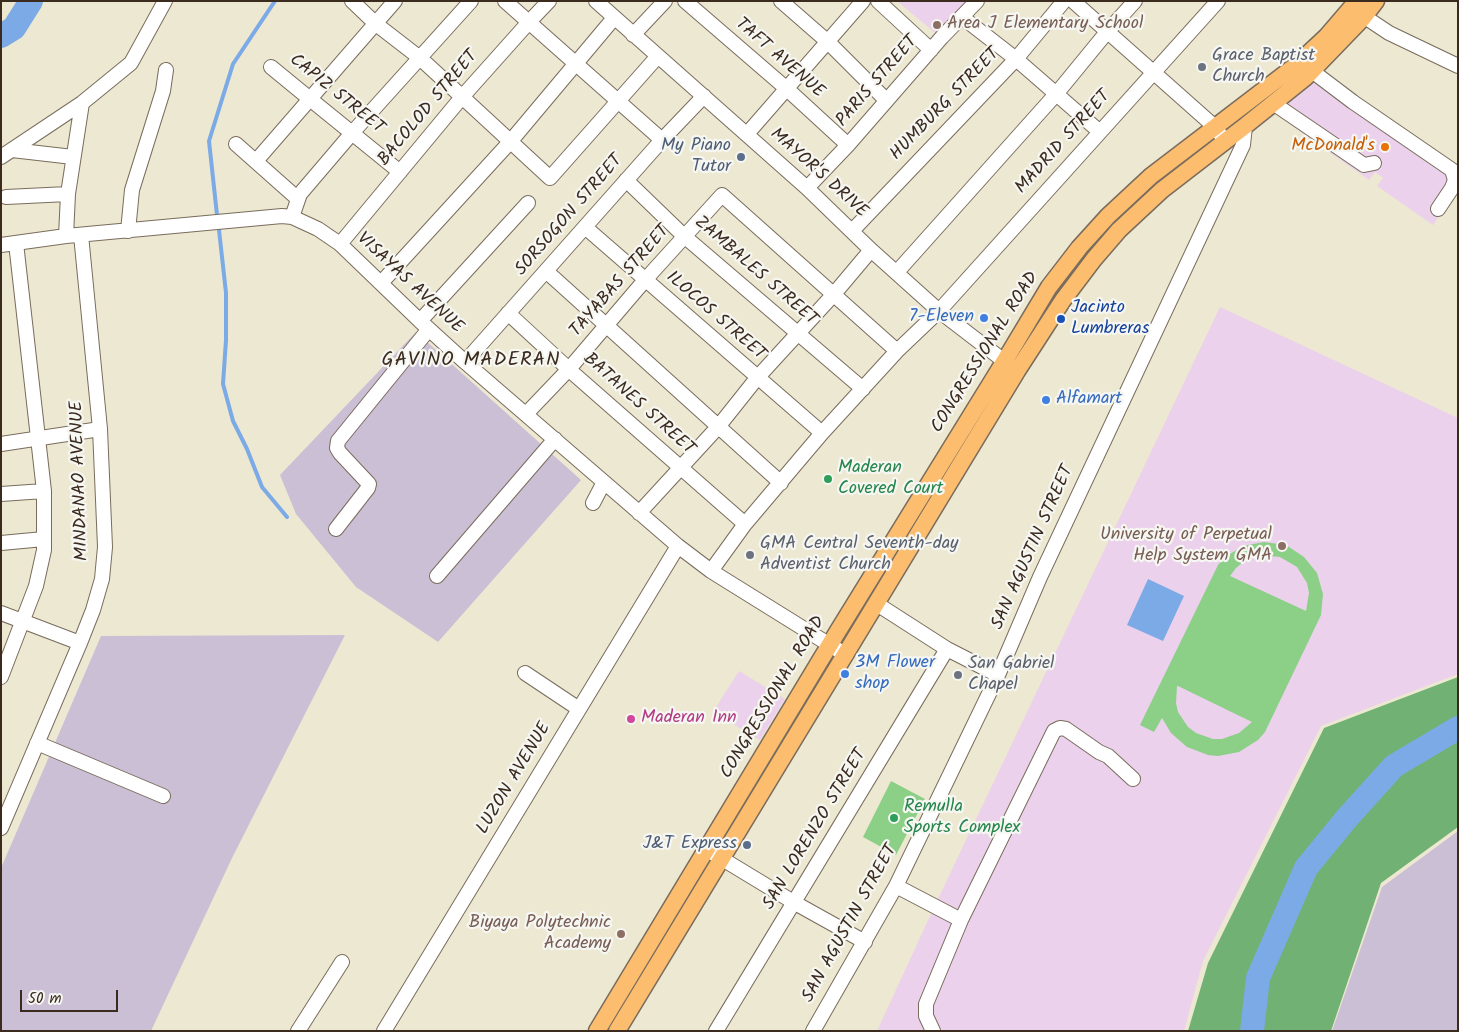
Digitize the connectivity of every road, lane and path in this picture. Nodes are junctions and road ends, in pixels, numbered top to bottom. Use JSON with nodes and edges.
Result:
{"nodes":[{"id":1,"x":165,"y":1,"type":"edge"},
{"id":2,"x":352,"y":1,"type":"edge"},
{"id":3,"x":395,"y":1,"type":"edge"},
{"id":4,"x":471,"y":1,"type":"edge"},
{"id":5,"x":505,"y":1,"type":"edge"},
{"id":6,"x":550,"y":1,"type":"edge"},
{"id":7,"x":596,"y":1,"type":"edge"},
{"id":8,"x":665,"y":1,"type":"edge"},
{"id":9,"x":685,"y":1,"type":"edge"},
{"id":10,"x":782,"y":1,"type":"edge"},
{"id":11,"x":863,"y":1,"type":"edge"},
{"id":12,"x":878,"y":1,"type":"edge"},
{"id":13,"x":977,"y":1,"type":"edge"},
{"id":14,"x":1064,"y":1,"type":"edge"},
{"id":15,"x":1073,"y":1,"type":"edge"},
{"id":16,"x":1135,"y":1,"type":"edge"},
{"id":17,"x":1357,"y":1,"type":"edge"},
{"id":18,"x":1376,"y":1,"type":"edge"},
{"id":19,"x":1212,"y":3,"type":"edge"},
{"id":20,"x":962,"y":17,"type":"junction"},
{"id":21,"x":1365,"y":17,"type":"junction"},
{"id":22,"x":614,"y":18,"type":"junction"},
{"id":23,"x":529,"y":22,"type":"junction"},
{"id":24,"x":376,"y":24,"type":"junction"},
{"id":25,"x":1107,"y":32,"type":"junction"},
{"id":26,"x":633,"y":35,"type":"junction"},
{"id":27,"x":828,"y":42,"type":"junction"},
{"id":28,"x":931,"y":50,"type":"junction"},
{"id":29,"x":658,"y":56,"type":"junction"},
{"id":30,"x":420,"y":58,"type":"junction"},
{"id":31,"x":1016,"y":59,"type":"junction"},
{"id":32,"x":576,"y":64,"type":"junction"},
{"id":33,"x":271,"y":66,"type":"dead end"},
{"id":34,"x":1458,"y":66,"type":"edge"},
{"id":35,"x":166,"y":70,"type":"dead end"},
{"id":36,"x":1312,"y":71,"type":"junction"},
{"id":37,"x":1152,"y":73,"type":"junction"},
{"id":38,"x":787,"y":89,"type":"junction"},
{"id":39,"x":1057,"y":93,"type":"junction"},
{"id":40,"x":704,"y":96,"type":"junction"},
{"id":41,"x":462,"y":97,"type":"junction"},
{"id":42,"x":310,"y":100,"type":"junction"},
{"id":43,"x":618,"y":100,"type":"junction"},
{"id":44,"x":886,"y":100,"type":"junction"},
{"id":45,"x":82,"y":103,"type":"junction"},
{"id":46,"x":1273,"y":103,"type":"junction"},
{"id":47,"x":1245,"y":126,"type":"junction"},
{"id":48,"x":1215,"y":127,"type":"junction"},
{"id":49,"x":1100,"y":132,"type":"junction"},
{"id":50,"x":352,"y":133,"type":"junction"},
{"id":51,"x":747,"y":134,"type":"junction"},
{"id":52,"x":662,"y":140,"type":"junction"},
{"id":53,"x":1225,"y":141,"type":"junction"},
{"id":54,"x":510,"y":142,"type":"junction"},
{"id":55,"x":236,"y":144,"type":"dead end"},
{"id":56,"x":848,"y":146,"type":"junction"},
{"id":57,"x":7,"y":153,"type":"edge"},
{"id":58,"x":74,"y":157,"type":"junction"},
{"id":59,"x":256,"y":161,"type":"junction"},
{"id":60,"x":1374,"y":164,"type":"dead end"},
{"id":61,"x":400,"y":172,"type":"junction"},
{"id":62,"x":626,"y":180,"type":"junction"},
{"id":63,"x":807,"y":188,"type":"junction"},
{"id":64,"x":68,"y":194,"type":"junction"},
{"id":65,"x":6,"y":197,"type":"dead end"},
{"id":66,"x":298,"y":199,"type":"junction"},
{"id":67,"x":528,"y":203,"type":"dead end"},
{"id":68,"x":1438,"y":209,"type":"dead end"},
{"id":69,"x":292,"y":217,"type":"junction"},
{"id":70,"x":585,"y":226,"type":"junction"},
{"id":71,"x":128,"y":231,"type":"junction"},
{"id":72,"x":852,"y":231,"type":"junction"},
{"id":73,"x":81,"y":234,"type":"junction"},
{"id":74,"x":66,"y":236,"type":"junction"},
{"id":75,"x":684,"y":236,"type":"junction"},
{"id":76,"x":16,"y":243,"type":"junction"},
{"id":77,"x":340,"y":244,"type":"junction"},
{"id":78,"x":1,"y":245,"type":"edge"},
{"id":79,"x":871,"y":250,"type":"junction"},
{"id":80,"x":546,"y":270,"type":"junction"},
{"id":81,"x":896,"y":272,"type":"junction"},
{"id":82,"x":645,"y":280,"type":"junction"},
{"id":83,"x":381,"y":283,"type":"junction"},
{"id":84,"x":834,"y":294,"type":"junction"},
{"id":85,"x":939,"y":311,"type":"junction"},
{"id":86,"x":508,"y":314,"type":"junction"},
{"id":87,"x":425,"y":325,"type":"junction"},
{"id":88,"x":607,"y":327,"type":"junction"},
{"id":89,"x":796,"y":333,"type":"junction"},
{"id":90,"x":897,"y":350,"type":"junction"},
{"id":91,"x":466,"y":362,"type":"junction"},
{"id":92,"x":1011,"y":366,"type":"junction"},
{"id":93,"x":570,"y":369,"type":"junction"},
{"id":94,"x":757,"y":378,"type":"junction"},
{"id":95,"x":863,"y":389,"type":"junction"},
{"id":96,"x":526,"y":414,"type":"junction"},
{"id":97,"x":718,"y":427,"type":"junction"},
{"id":98,"x":100,"y":429,"type":"junction"},
{"id":99,"x":822,"y":433,"type":"junction"},
{"id":100,"x":38,"y":440,"type":"junction"},
{"id":101,"x":555,"y":440,"type":"junction"},
{"id":102,"x":1,"y":444,"type":"edge"},
{"id":103,"x":680,"y":468,"type":"junction"},
{"id":104,"x":604,"y":482,"type":"junction"},
{"id":105,"x":781,"y":483,"type":"junction"},
{"id":106,"x":44,"y":492,"type":"junction"},
{"id":107,"x":1,"y":494,"type":"edge"},
{"id":108,"x":593,"y":503,"type":"dead end"},
{"id":109,"x":640,"y":513,"type":"junction"},
{"id":110,"x":745,"y":524,"type":"junction"},
{"id":111,"x":336,"y":529,"type":"dead end"},
{"id":112,"x":44,"y":539,"type":"junction"},
{"id":113,"x":1,"y":543,"type":"edge"},
{"id":114,"x":678,"y":546,"type":"junction"},
{"id":115,"x":711,"y":571,"type":"junction"},
{"id":116,"x":437,"y":576,"type":"dead end"},
{"id":117,"x":877,"y":604,"type":"junction"},
{"id":118,"x":1,"y":612,"type":"edge"},
{"id":119,"x":22,"y":621,"type":"junction"},
{"id":120,"x":80,"y":643,"type":"junction"},
{"id":121,"x":829,"y":645,"type":"junction"},
{"id":122,"x":947,"y":649,"type":"junction"},
{"id":123,"x":846,"y":654,"type":"junction"},
{"id":124,"x":525,"y":673,"type":"dead end"},
{"id":125,"x":998,"y":675,"type":"junction"},
{"id":126,"x":1,"y":676,"type":"edge"},
{"id":127,"x":579,"y":709,"type":"junction"},
{"id":128,"x":790,"y":710,"type":"junction"},
{"id":129,"x":806,"y":719,"type":"junction"},
{"id":130,"x":772,"y":740,"type":"junction"},
{"id":131,"x":37,"y":743,"type":"junction"},
{"id":132,"x":788,"y":750,"type":"junction"},
{"id":133,"x":1133,"y":779,"type":"dead end"},
{"id":134,"x":163,"y":796,"type":"dead end"},
{"id":135,"x":1,"y":828,"type":"edge"},
{"id":136,"x":706,"y":849,"type":"junction"},
{"id":137,"x":721,"y":858,"type":"junction"},
{"id":138,"x":896,"y":886,"type":"junction"},
{"id":139,"x":795,"y":903,"type":"junction"},
{"id":140,"x":961,"y":920,"type":"junction"},
{"id":141,"x":865,"y":942,"type":"junction"},
{"id":142,"x":342,"y":962,"type":"dead end"},
{"id":143,"x":298,"y":1031,"type":"edge"},
{"id":144,"x":384,"y":1031,"type":"edge"},
{"id":145,"x":597,"y":1031,"type":"edge"},
{"id":146,"x":617,"y":1031,"type":"edge"},
{"id":147,"x":716,"y":1031,"type":"edge"},
{"id":148,"x":813,"y":1031,"type":"edge"},
{"id":149,"x":933,"y":1031,"type":"edge"}],
"edges":[{"from":1,"to":45,"type":"street"},
{"from":2,"to":24,"type":"street"},
{"from":3,"to":24,"type":"street"},
{"from":4,"to":30,"type":"street"},
{"from":5,"to":23,"type":"street"},
{"from":6,"to":23,"type":"street","name":"BACOLOD STREET"},
{"from":7,"to":22,"type":"street","name":"MAYOR'S DRIVE"},
{"from":8,"to":26,"type":"street"},
{"from":9,"to":38,"type":"street","name":"TAFT AVENUE"},
{"from":10,"to":27,"type":"street"},
{"from":11,"to":27,"type":"street"},
{"from":12,"to":28,"type":"street"},
{"from":13,"to":20,"type":"street","name":"PARIS STREET"},
{"from":14,"to":31,"type":"street","name":"HUMBURG STREET"},
{"from":15,"to":25,"type":"street"},
{"from":16,"to":25,"type":"street"},
{"from":17,"to":48,"type":"main road","name":"CONGRESSIONAL ROAD"},
{"from":18,"to":21,"type":"main road","name":"CONGRESSIONAL ROAD"},
{"from":19,"to":37,"type":"street","name":"MADRID STREET"},
{"from":20,"to":28,"type":"street","name":"PARIS STREET"},
{"from":20,"to":31,"type":"street"},
{"from":21,"to":34,"type":"street"},
{"from":21,"to":36,"type":"main road","name":"CONGRESSIONAL ROAD"},
{"from":22,"to":26,"type":"street","name":"MAYOR'S DRIVE"},
{"from":22,"to":32,"type":"street"},
{"from":23,"to":32,"type":"street"},
{"from":23,"to":41,"type":"street","name":"BACOLOD STREET"},
{"from":24,"to":30,"type":"street"},
{"from":24,"to":42,"type":"street"},
{"from":25,"to":37,"type":"street"},
{"from":25,"to":39,"type":"street"},
{"from":26,"to":29,"type":"street","name":"MAYOR'S DRIVE"},
{"from":27,"to":38,"type":"street"},
{"from":27,"to":44,"type":"street"},
{"from":28,"to":44,"type":"street","name":"PARIS STREET"},
{"from":29,"to":40,"type":"street","name":"MAYOR'S DRIVE"},
{"from":29,"to":43,"type":"street"},
{"from":30,"to":41,"type":"street"},
{"from":30,"to":50,"type":"street"},
{"from":31,"to":39,"type":"street"},
{"from":31,"to":72,"type":"street","name":"HUMBURG STREET"},
{"from":32,"to":43,"type":"street"},
{"from":32,"to":54,"type":"street"},
{"from":33,"to":42,"type":"street","name":"CAPIZ STREET"},
{"from":35,"to":71,"type":"street"},
{"from":36,"to":46,"type":"main road","name":"CONGRESSIONAL ROAD"},
{"from":36,"to":68,"type":"street"},
{"from":37,"to":48,"type":"street"},
{"from":37,"to":49,"type":"street","name":"MADRID STREET"},
{"from":38,"to":51,"type":"street"},
{"from":38,"to":56,"type":"street","name":"TAFT AVENUE"},
{"from":39,"to":49,"type":"street"},
{"from":39,"to":81,"type":"street"},
{"from":40,"to":51,"type":"street","name":"MAYOR'S DRIVE"},
{"from":40,"to":52,"type":"street","name":"SORSOGON STREET"},
{"from":41,"to":54,"type":"street"},
{"from":41,"to":61,"type":"street","name":"BACOLOD STREET"},
{"from":42,"to":50,"type":"street","name":"CAPIZ STREET"},
{"from":42,"to":59,"type":"street"},
{"from":43,"to":52,"type":"street"},
{"from":43,"to":54,"type":"street"},
{"from":44,"to":56,"type":"street","name":"PARIS STREET"},
{"from":45,"to":57,"type":"street"},
{"from":45,"to":58,"type":"street"},
{"from":46,"to":47,"type":"main road","name":"CONGRESSIONAL ROAD"},
{"from":46,"to":60,"type":"street"},
{"from":47,"to":53,"type":"main road","name":"CONGRESSIONAL ROAD"},
{"from":47,"to":125,"type":"street","name":"SAN AGUSTIN STREET"},
{"from":48,"to":53,"type":"street"},
{"from":48,"to":92,"type":"main road","name":"CONGRESSIONAL ROAD"},
{"from":49,"to":85,"type":"street","name":"MADRID STREET"},
{"from":50,"to":61,"type":"street","name":"CAPIZ STREET"},
{"from":50,"to":66,"type":"street"},
{"from":51,"to":63,"type":"street","name":"MAYOR'S DRIVE"},
{"from":52,"to":62,"type":"street","name":"SORSOGON STREET"},
{"from":53,"to":92,"type":"main road","name":"CONGRESSIONAL ROAD"},
{"from":54,"to":83,"type":"street"},
{"from":55,"to":59,"type":"street"},
{"from":56,"to":63,"type":"street","name":"PARIS STREET"},
{"from":57,"to":58,"type":"street"},
{"from":58,"to":64,"type":"street"},
{"from":59,"to":66,"type":"street"},
{"from":61,"to":77,"type":"street","name":"BACOLOD STREET"},
{"from":62,"to":70,"type":"street","name":"SORSOGON STREET"},
{"from":62,"to":75,"type":"street","name":"ZAMBALES STREET"},
{"from":63,"to":72,"type":"street","name":"MAYOR'S DRIVE"},
{"from":64,"to":65,"type":"street"},
{"from":64,"to":74,"type":"street"},
{"from":66,"to":69,"type":"street"},
{"from":67,"to":87,"type":"street"},
{"from":69,"to":71,"type":"street","name":"VISAYAS AVENUE"},
{"from":69,"to":77,"type":"street","name":"VISAYAS AVENUE"},
{"from":70,"to":80,"type":"street","name":"SORSOGON STREET"},
{"from":70,"to":82,"type":"street","name":"ILOCOS STREET"},
{"from":71,"to":73,"type":"street","name":"VISAYAS AVENUE"},
{"from":72,"to":79,"type":"street","name":"MAYOR'S DRIVE"},
{"from":73,"to":74,"type":"street","name":"VISAYAS AVENUE"},
{"from":73,"to":98,"type":"street","name":"MINDANAO AVENUE"},
{"from":74,"to":76,"type":"street","name":"VISAYAS AVENUE"},
{"from":75,"to":82,"type":"street","name":"TAYABAS STREET"},
{"from":75,"to":84,"type":"street","name":"TAYABAS STREET"},
{"from":75,"to":89,"type":"street","name":"ZAMBALES STREET"},
{"from":76,"to":78,"type":"street","name":"VISAYAS AVENUE"},
{"from":76,"to":100,"type":"street"},
{"from":77,"to":83,"type":"street","name":"VISAYAS AVENUE"},
{"from":79,"to":81,"type":"street","name":"MAYOR'S DRIVE"},
{"from":79,"to":84,"type":"street"},
{"from":80,"to":86,"type":"street","name":"SORSOGON STREET"},
{"from":80,"to":88,"type":"street"},
{"from":81,"to":85,"type":"street","name":"MAYOR'S DRIVE"},
{"from":82,"to":88,"type":"street","name":"TAYABAS STREET"},
{"from":82,"to":94,"type":"street","name":"ILOCOS STREET"},
{"from":83,"to":87,"type":"street","name":"VISAYAS AVENUE"},
{"from":84,"to":89,"type":"street"},
{"from":84,"to":90,"type":"street"},
{"from":85,"to":90,"type":"street"},
{"from":85,"to":92,"type":"street","name":"MAYOR'S DRIVE"},
{"from":86,"to":91,"type":"street","name":"SORSOGON STREET"},
{"from":86,"to":93,"type":"street","name":"BATANES STREET"},
{"from":87,"to":91,"type":"street","name":"VISAYAS AVENUE"},
{"from":87,"to":111,"type":"street"},
{"from":88,"to":93,"type":"street","name":"TAYABAS STREET"},
{"from":88,"to":97,"type":"street"},
{"from":89,"to":94,"type":"street"},
{"from":89,"to":95,"type":"street","name":"ZAMBALES STREET"},
{"from":90,"to":95,"type":"street"},
{"from":91,"to":96,"type":"street","name":"VISAYAS AVENUE"},
{"from":92,"to":117,"type":"main road","name":"CONGRESSIONAL ROAD"},
{"from":92,"to":121,"type":"main road","name":"CONGRESSIONAL ROAD"},
{"from":93,"to":96,"type":"street","name":"TAYABAS STREET"},
{"from":93,"to":103,"type":"street","name":"BATANES STREET"},
{"from":94,"to":97,"type":"street"},
{"from":94,"to":99,"type":"street","name":"ILOCOS STREET"},
{"from":95,"to":99,"type":"street"},
{"from":96,"to":101,"type":"street","name":"VISAYAS AVENUE"},
{"from":97,"to":103,"type":"street"},
{"from":97,"to":105,"type":"street"},
{"from":98,"to":100,"type":"street"},
{"from":98,"to":120,"type":"street","name":"MINDANAO AVENUE"},
{"from":99,"to":105,"type":"street"},
{"from":100,"to":102,"type":"street"},
{"from":100,"to":106,"type":"street"},
{"from":101,"to":104,"type":"street","name":"VISAYAS AVENUE"},
{"from":101,"to":116,"type":"street"},
{"from":103,"to":109,"type":"street"},
{"from":103,"to":110,"type":"street","name":"BATANES STREET"},
{"from":104,"to":108,"type":"street"},
{"from":104,"to":109,"type":"street","name":"VISAYAS AVENUE"},
{"from":105,"to":110,"type":"street"},
{"from":106,"to":107,"type":"street"},
{"from":106,"to":112,"type":"street"},
{"from":109,"to":114,"type":"street","name":"VISAYAS AVENUE"},
{"from":110,"to":115,"type":"street"},
{"from":112,"to":113,"type":"street"},
{"from":112,"to":119,"type":"street"},
{"from":114,"to":115,"type":"street","name":"VISAYAS AVENUE"},
{"from":114,"to":127,"type":"street","name":"LUZON AVENUE"},
{"from":115,"to":121,"type":"street","name":"VISAYAS AVENUE"},
{"from":117,"to":122,"type":"street"},
{"from":117,"to":123,"type":"main road","name":"CONGRESSIONAL ROAD"},
{"from":118,"to":119,"type":"street"},
{"from":119,"to":120,"type":"street"},
{"from":119,"to":126,"type":"street"},
{"from":120,"to":131,"type":"street","name":"MINDANAO AVENUE"},
{"from":121,"to":123,"type":"street","name":"VISAYAS AVENUE"},
{"from":121,"to":128,"type":"main road","name":"CONGRESSIONAL ROAD"},
{"from":122,"to":125,"type":"street"},
{"from":122,"to":139,"type":"street","name":"SAN LORENZO STREET"},
{"from":123,"to":129,"type":"main road","name":"CONGRESSIONAL ROAD"},
{"from":124,"to":127,"type":"street"},
{"from":125,"to":138,"type":"street","name":"SAN AGUSTIN STREET"},
{"from":127,"to":144,"type":"street","name":"LUZON AVENUE"},
{"from":128,"to":129,"type":"street"},
{"from":128,"to":130,"type":"main road","name":"CONGRESSIONAL ROAD"},
{"from":129,"to":132,"type":"main road","name":"CONGRESSIONAL ROAD"},
{"from":130,"to":132,"type":"street"},
{"from":130,"to":136,"type":"main road","name":"CONGRESSIONAL ROAD"},
{"from":131,"to":134,"type":"street"},
{"from":131,"to":135,"type":"street","name":"MINDANAO AVENUE"},
{"from":132,"to":137,"type":"main road","name":"CONGRESSIONAL ROAD"},
{"from":133,"to":140,"type":"street"},
{"from":136,"to":137,"type":"street"},
{"from":136,"to":145,"type":"main road","name":"CONGRESSIONAL ROAD"},
{"from":137,"to":139,"type":"street"},
{"from":137,"to":146,"type":"main road","name":"CONGRESSIONAL ROAD"},
{"from":138,"to":140,"type":"street"},
{"from":138,"to":141,"type":"street","name":"SAN AGUSTIN STREET"},
{"from":139,"to":141,"type":"street"},
{"from":139,"to":147,"type":"street","name":"SAN LORENZO STREET"},
{"from":140,"to":149,"type":"street"},
{"from":141,"to":148,"type":"street","name":"SAN AGUSTIN STREET"},
{"from":142,"to":143,"type":"street"}]}
